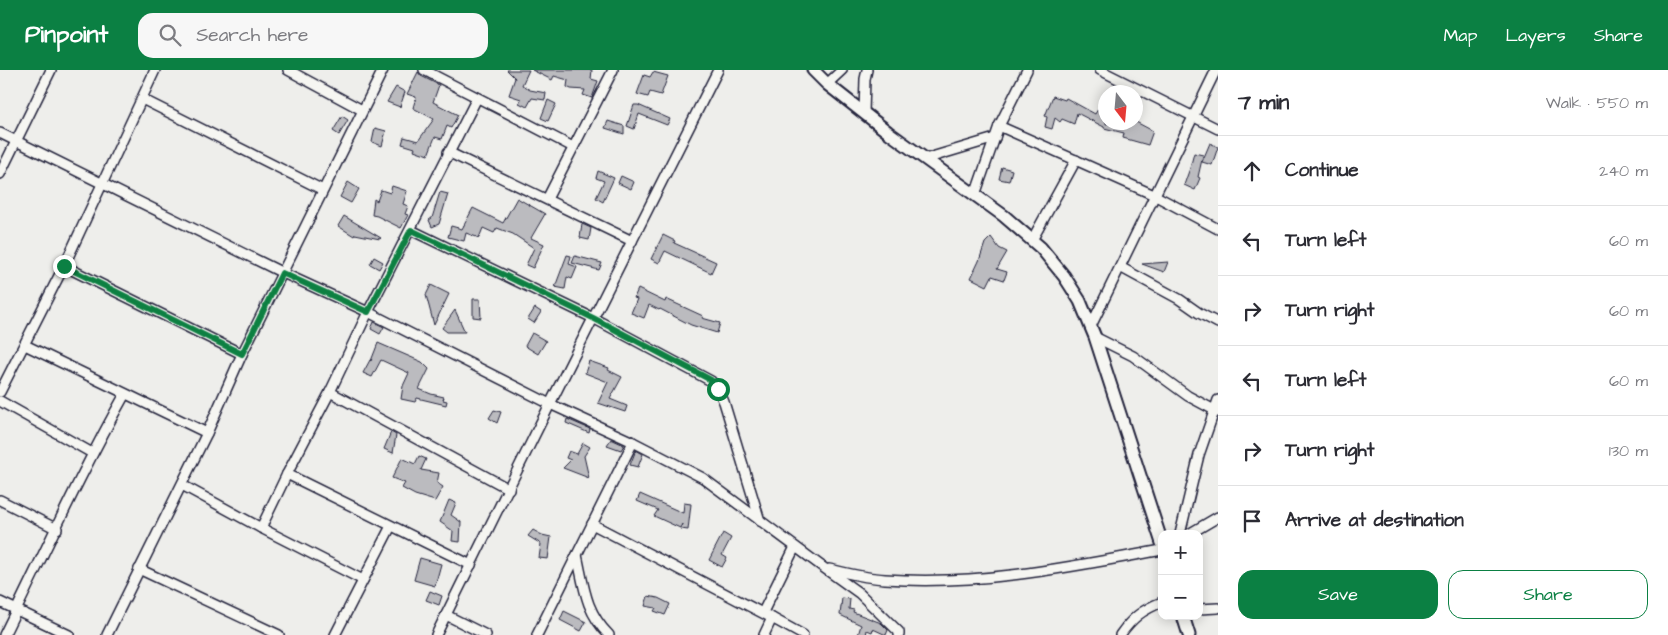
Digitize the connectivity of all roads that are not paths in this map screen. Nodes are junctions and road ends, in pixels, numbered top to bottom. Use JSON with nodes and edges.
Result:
{"nodes":[{"id":1,"x":51,"y":70,"type":"edge"},
{"id":2,"x":156,"y":70,"type":"edge"},
{"id":3,"x":288,"y":70,"type":"edge"},
{"id":4,"x":383,"y":70,"type":"edge"},
{"id":5,"x":424,"y":70,"type":"edge"},
{"id":6,"x":613,"y":70,"type":"edge"},
{"id":7,"x":718,"y":70,"type":"edge"},
{"id":8,"x":813,"y":70,"type":"edge"},
{"id":9,"x":842,"y":70,"type":"edge"},
{"id":10,"x":867,"y":70,"type":"edge"},
{"id":11,"x":1027,"y":70,"type":"edge"},
{"id":12,"x":1100,"y":70,"type":"edge"},
{"id":13,"x":1216,"y":70,"type":"edge"},
{"id":14,"x":827,"y":84,"type":"junction"},
{"id":15,"x":476,"y":98,"type":"junction"},
{"id":16,"x":142,"y":99,"type":"junction"},
{"id":17,"x":362,"y":110,"type":"junction"},
{"id":18,"x":864,"y":113,"type":"junction"},
{"id":19,"x":1192,"y":116,"type":"junction"},
{"id":20,"x":999,"y":126,"type":"junction"},
{"id":21,"x":1218,"y":129,"type":"edge"},
{"id":22,"x":0,"y":133,"type":"edge"},
{"id":23,"x":995,"y":138,"type":"junction"},
{"id":24,"x":17,"y":141,"type":"junction"},
{"id":25,"x":573,"y":147,"type":"junction"},
{"id":26,"x":448,"y":152,"type":"junction"},
{"id":27,"x":925,"y":159,"type":"junction"},
{"id":28,"x":1076,"y":160,"type":"junction"},
{"id":29,"x":0,"y":174,"type":"edge"},
{"id":30,"x":104,"y":183,"type":"junction"},
{"id":31,"x":323,"y":190,"type":"junction"},
{"id":32,"x":975,"y":195,"type":"junction"},
{"id":33,"x":1154,"y":195,"type":"junction"},
{"id":34,"x":547,"y":199,"type":"junction"},
{"id":35,"x":1218,"y":229,"type":"edge"},
{"id":36,"x":411,"y":230,"type":"junction"},
{"id":37,"x":1032,"y":240,"type":"junction"},
{"id":38,"x":632,"y":241,"type":"junction"},
{"id":39,"x":64,"y":266,"type":"junction"},
{"id":40,"x":1120,"y":268,"type":"junction"},
{"id":41,"x":282,"y":273,"type":"junction"},
{"id":42,"x":368,"y":312,"type":"junction"},
{"id":43,"x":593,"y":318,"type":"junction"},
{"id":44,"x":1218,"y":323,"type":"edge"},
{"id":45,"x":1093,"y":331,"type":"junction"},
{"id":46,"x":25,"y":345,"type":"junction"},
{"id":47,"x":242,"y":354,"type":"junction"},
{"id":48,"x":0,"y":392,"type":"edge"},
{"id":49,"x":330,"y":392,"type":"junction"},
{"id":50,"x":125,"y":394,"type":"junction"},
{"id":51,"x":1218,"y":400,"type":"edge"},
{"id":52,"x":0,"y":401,"type":"edge"},
{"id":53,"x":550,"y":404,"type":"junction"},
{"id":54,"x":1216,"y":411,"type":"edge"},
{"id":55,"x":207,"y":433,"type":"junction"},
{"id":56,"x":633,"y":442,"type":"junction"},
{"id":57,"x":92,"y":453,"type":"junction"},
{"id":58,"x":287,"y":474,"type":"junction"},
{"id":59,"x":182,"y":485,"type":"junction"},
{"id":60,"x":509,"y":489,"type":"junction"},
{"id":61,"x":0,"y":500,"type":"edge"},
{"id":62,"x":1218,"y":516,"type":"edge"},
{"id":63,"x":760,"y":521,"type":"junction"},
{"id":64,"x":592,"y":524,"type":"junction"},
{"id":65,"x":391,"y":526,"type":"junction"},
{"id":66,"x":261,"y":528,"type":"junction"},
{"id":67,"x":57,"y":529,"type":"junction"},
{"id":68,"x":1181,"y":530,"type":"edge"},
{"id":69,"x":1195,"y":530,"type":"edge"},
{"id":70,"x":1158,"y":531,"type":"edge"},
{"id":71,"x":795,"y":547,"type":"junction"},
{"id":72,"x":1158,"y":551,"type":"edge"},
{"id":73,"x":577,"y":555,"type":"junction"},
{"id":74,"x":471,"y":565,"type":"junction"},
{"id":75,"x":824,"y":568,"type":"junction"},
{"id":76,"x":139,"y":569,"type":"junction"},
{"id":77,"x":363,"y":580,"type":"junction"},
{"id":78,"x":0,"y":602,"type":"edge"},
{"id":79,"x":1158,"y":604,"type":"edge"},
{"id":80,"x":1218,"y":608,"type":"edge"},
{"id":81,"x":1203,"y":609,"type":"edge"},
{"id":82,"x":16,"y":610,"type":"junction"},
{"id":83,"x":763,"y":612,"type":"junction"},
{"id":84,"x":446,"y":615,"type":"junction"},
{"id":85,"x":772,"y":618,"type":"junction"},
{"id":86,"x":1184,"y":620,"type":"edge"},
{"id":87,"x":4,"y":635,"type":"edge"},
{"id":88,"x":69,"y":635,"type":"edge"},
{"id":89,"x":106,"y":635,"type":"edge"},
{"id":90,"x":279,"y":635,"type":"edge"},
{"id":91,"x":335,"y":635,"type":"edge"},
{"id":92,"x":436,"y":635,"type":"edge"},
{"id":93,"x":486,"y":635,"type":"edge"},
{"id":94,"x":537,"y":635,"type":"edge"},
{"id":95,"x":608,"y":635,"type":"edge"},
{"id":96,"x":764,"y":635,"type":"edge"},
{"id":97,"x":803,"y":635,"type":"edge"},
{"id":98,"x":900,"y":635,"type":"edge"},
{"id":99,"x":1120,"y":635,"type":"edge"},
{"id":100,"x":1189,"y":635,"type":"edge"}],
"edges":[{"from":1,"to":24,"type":"street"},
{"from":2,"to":16,"type":"street"},
{"from":3,"to":17,"type":"street"},
{"from":4,"to":17,"type":"street"},
{"from":5,"to":15,"type":"street"},
{"from":6,"to":25,"type":"street"},
{"from":7,"to":38,"type":"street"},
{"from":8,"to":14,"type":"main road"},
{"from":9,"to":14,"type":"street"},
{"from":10,"to":18,"type":"street"},
{"from":11,"to":20,"type":"street"},
{"from":12,"to":19,"type":"street"},
{"from":13,"to":19,"type":"street"},
{"from":14,"to":18,"type":"main road"},
{"from":15,"to":25,"type":"street"},
{"from":15,"to":26,"type":"street"},
{"from":16,"to":30,"type":"street"},
{"from":16,"to":31,"type":"street"},
{"from":17,"to":31,"type":"street"},
{"from":18,"to":27,"type":"main road"},
{"from":19,"to":21,"type":"street"},
{"from":19,"to":33,"type":"street"},
{"from":20,"to":23,"type":"street"},
{"from":20,"to":28,"type":"street"},
{"from":22,"to":24,"type":"street"},
{"from":23,"to":27,"type":"street"},
{"from":23,"to":32,"type":"street"},
{"from":24,"to":29,"type":"street"},
{"from":24,"to":30,"type":"street"},
{"from":25,"to":34,"type":"street"},
{"from":26,"to":34,"type":"street"},
{"from":26,"to":36,"type":"street"},
{"from":27,"to":32,"type":"main road"},
{"from":28,"to":33,"type":"street"},
{"from":28,"to":37,"type":"street"},
{"from":30,"to":39,"type":"street"},
{"from":30,"to":41,"type":"street"},
{"from":31,"to":41,"type":"street"},
{"from":32,"to":37,"type":"main road"},
{"from":33,"to":35,"type":"street"},
{"from":33,"to":40,"type":"street"},
{"from":34,"to":38,"type":"street"},
{"from":36,"to":42,"type":"street"},
{"from":36,"to":43,"type":"street"},
{"from":37,"to":45,"type":"main road"},
{"from":38,"to":43,"type":"street"},
{"from":39,"to":46,"type":"street"},
{"from":39,"to":47,"type":"street"},
{"from":40,"to":44,"type":"street"},
{"from":40,"to":45,"type":"street"},
{"from":41,"to":42,"type":"street"},
{"from":41,"to":47,"type":"street"},
{"from":42,"to":49,"type":"street"},
{"from":42,"to":53,"type":"street"},
{"from":43,"to":53,"type":"street"},
{"from":43,"to":63,"type":"street"},
{"from":45,"to":54,"type":"street"},
{"from":45,"to":70,"type":"main road"},
{"from":46,"to":48,"type":"street"},
{"from":46,"to":50,"type":"street"},
{"from":47,"to":55,"type":"street"},
{"from":49,"to":58,"type":"street"},
{"from":49,"to":60,"type":"street"},
{"from":50,"to":55,"type":"street"},
{"from":50,"to":57,"type":"street"},
{"from":51,"to":54,"type":"street"},
{"from":52,"to":57,"type":"street"},
{"from":53,"to":56,"type":"street"},
{"from":53,"to":60,"type":"street"},
{"from":54,"to":68,"type":"street"},
{"from":55,"to":59,"type":"street"},
{"from":56,"to":63,"type":"street"},
{"from":56,"to":64,"type":"street"},
{"from":57,"to":67,"type":"street"},
{"from":58,"to":65,"type":"street"},
{"from":58,"to":66,"type":"street"},
{"from":59,"to":66,"type":"street"},
{"from":59,"to":76,"type":"street"},
{"from":60,"to":74,"type":"street"},
{"from":61,"to":67,"type":"street"},
{"from":62,"to":69,"type":"street"},
{"from":63,"to":71,"type":"street"},
{"from":64,"to":73,"type":"street"},
{"from":64,"to":83,"type":"street"},
{"from":65,"to":74,"type":"street"},
{"from":65,"to":77,"type":"street"},
{"from":66,"to":77,"type":"street"},
{"from":67,"to":82,"type":"street"},
{"from":71,"to":75,"type":"street"},
{"from":71,"to":83,"type":"street"},
{"from":72,"to":75,"type":"street"},
{"from":73,"to":94,"type":"street"},
{"from":73,"to":95,"type":"street"},
{"from":74,"to":84,"type":"street"},
{"from":75,"to":98,"type":"street"},
{"from":76,"to":89,"type":"street"},
{"from":76,"to":90,"type":"street"},
{"from":77,"to":91,"type":"street"},
{"from":78,"to":82,"type":"street"},
{"from":79,"to":99,"type":"street"},
{"from":80,"to":81,"type":"street"},
{"from":82,"to":87,"type":"street"},
{"from":82,"to":88,"type":"street"},
{"from":83,"to":85,"type":"street"},
{"from":84,"to":92,"type":"street"},
{"from":84,"to":93,"type":"street"},
{"from":85,"to":96,"type":"street"},
{"from":85,"to":97,"type":"street"},
{"from":86,"to":100,"type":"main road"}]}
